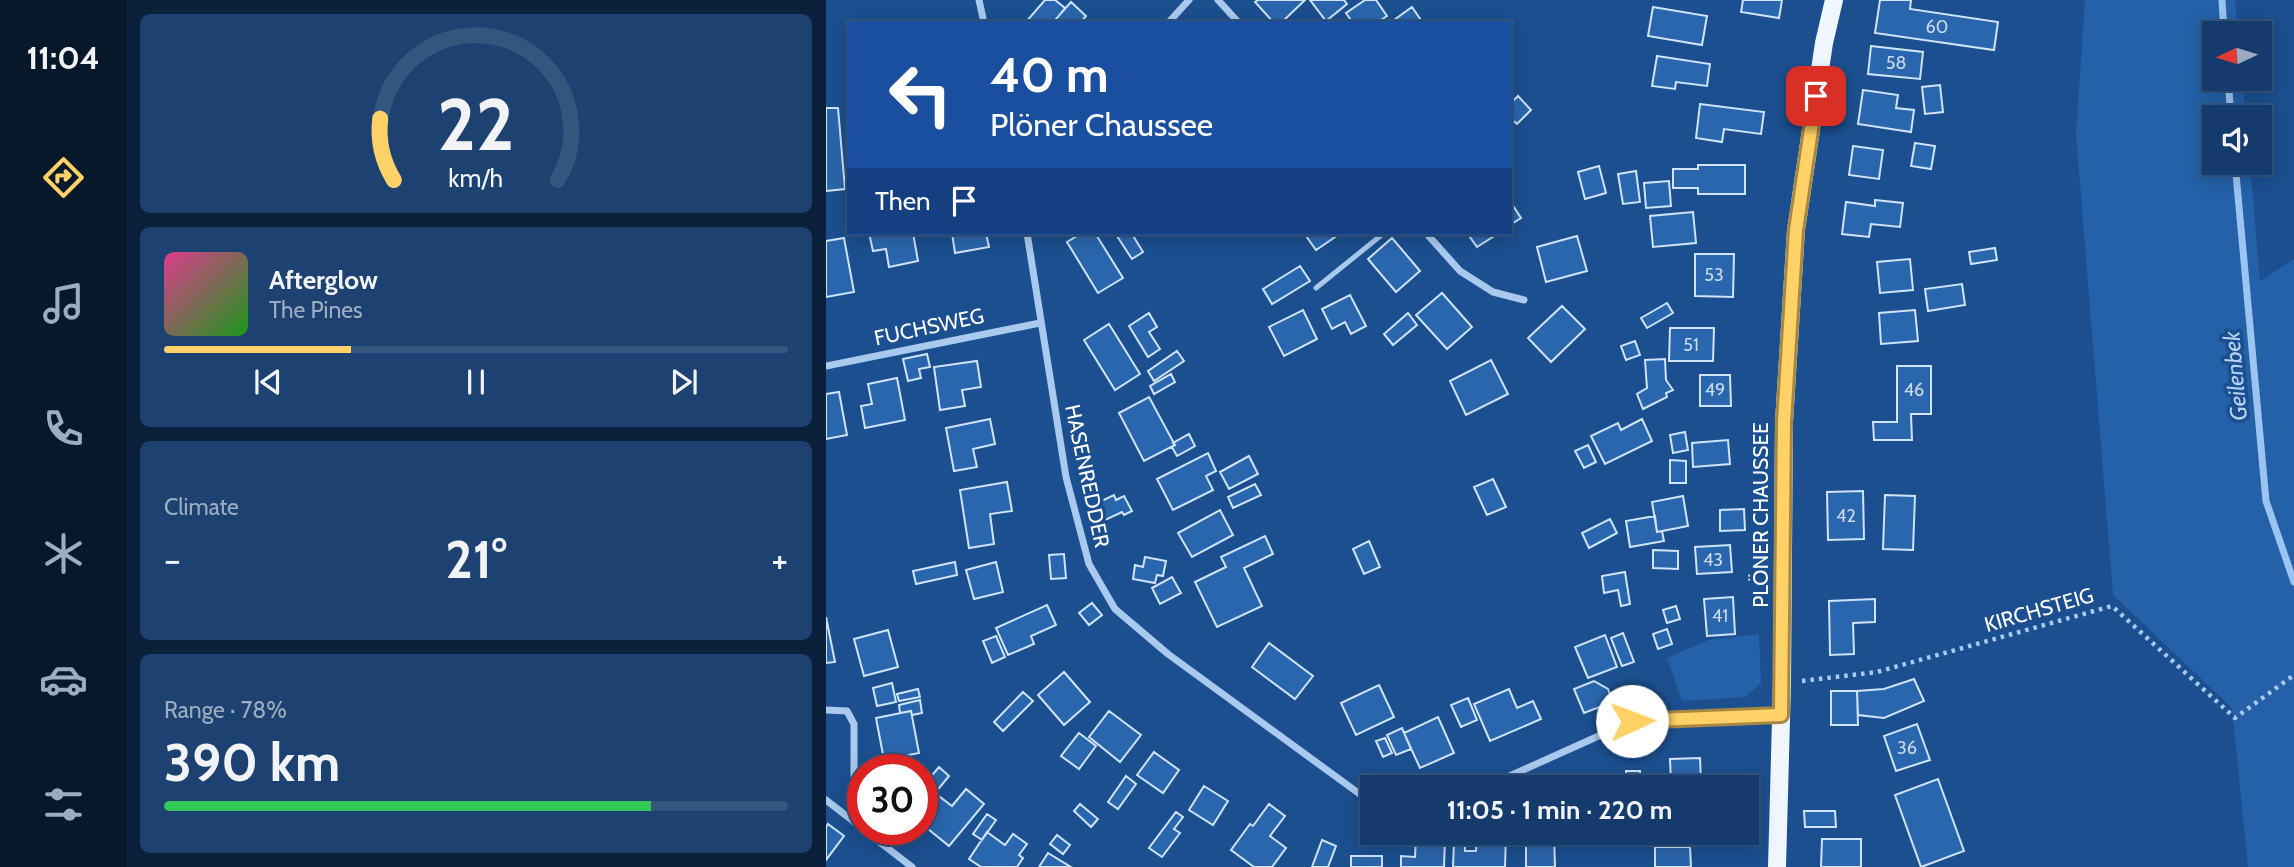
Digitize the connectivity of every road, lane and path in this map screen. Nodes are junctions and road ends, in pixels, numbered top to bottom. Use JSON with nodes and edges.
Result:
{"nodes":[{"id":1,"x":979,"y":0,"type":"edge"},
{"id":2,"x":1189,"y":0,"type":"edge"},
{"id":3,"x":1218,"y":0,"type":"edge"},
{"id":4,"x":1835,"y":0,"type":"edge"},
{"id":5,"x":984,"y":21,"type":"edge"},
{"id":6,"x":1170,"y":21,"type":"edge"},
{"id":7,"x":1236,"y":21,"type":"edge"},
{"id":8,"x":1027,"y":235,"type":"edge"},
{"id":9,"x":1382,"y":235,"type":"edge"},
{"id":10,"x":1428,"y":235,"type":"edge"},
{"id":11,"x":1316,"y":288,"type":"dead end"},
{"id":12,"x":1524,"y":300,"type":"dead end"},
{"id":13,"x":1040,"y":323,"type":"junction"},
{"id":14,"x":826,"y":366,"type":"edge"},
{"id":15,"x":2294,"y":675,"type":"edge"},
{"id":16,"x":1782,"y":683,"type":"junction"},
{"id":17,"x":826,"y":710,"type":"edge"},
{"id":18,"x":1781,"y":715,"type":"junction"},
{"id":19,"x":854,"y":754,"type":"edge"},
{"id":20,"x":1512,"y":775,"type":"edge"},
{"id":21,"x":1360,"y":794,"type":"edge"},
{"id":22,"x":826,"y":800,"type":"edge"},
{"id":23,"x":847,"y":816,"type":"edge"},
{"id":24,"x":884,"y":845,"type":"edge"},
{"id":25,"x":912,"y":867,"type":"edge"},
{"id":26,"x":1777,"y":867,"type":"edge"}],
"edges":[{"from":1,"to":5,"type":"street"},
{"from":2,"to":6,"type":"street"},
{"from":3,"to":7,"type":"street"},
{"from":4,"to":16,"type":"main road","name":"PLÖNER CHAUSSEE"},
{"from":8,"to":13,"type":"street","name":"HASENREDDER"},
{"from":9,"to":11,"type":"lane"},
{"from":10,"to":12,"type":"street"},
{"from":13,"to":14,"type":"street","name":"FUCHSWEG"},
{"from":13,"to":21,"type":"street","name":"HASENREDDER"},
{"from":15,"to":16,"type":"path","name":"KIRCHSTEIG"},
{"from":16,"to":18,"type":"main road","name":"PLÖNER CHAUSSEE"},
{"from":17,"to":19,"type":"street"},
{"from":18,"to":20,"type":"street"},
{"from":18,"to":26,"type":"main road","name":"PLÖNER CHAUSSEE"},
{"from":22,"to":23,"type":"street"},
{"from":24,"to":25,"type":"street"}]}
